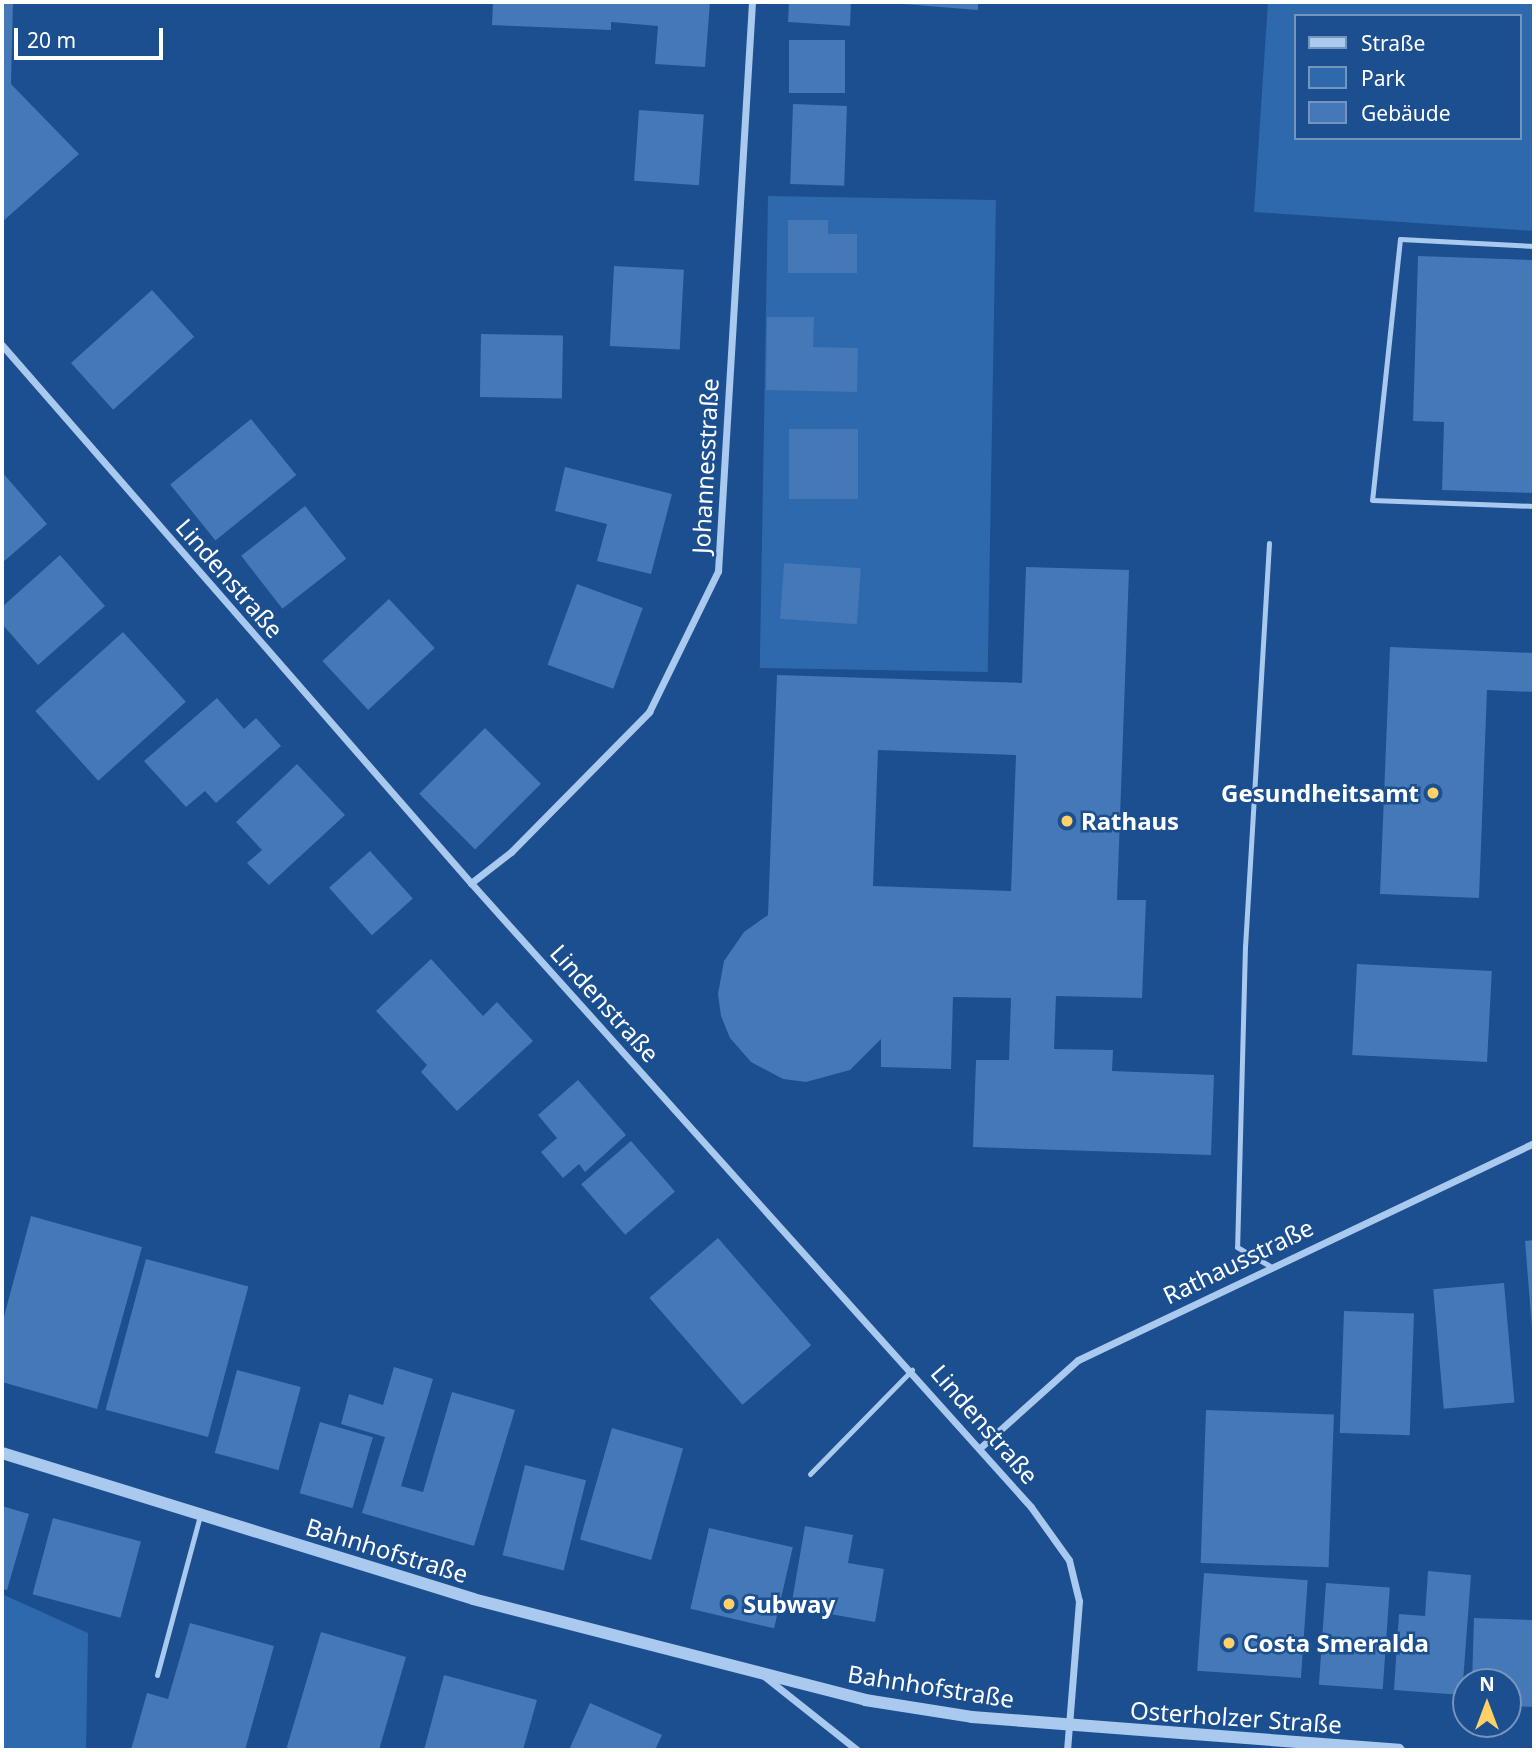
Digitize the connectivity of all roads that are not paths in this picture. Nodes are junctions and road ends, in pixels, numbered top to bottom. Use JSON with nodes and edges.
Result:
{"nodes":[{"id":1,"x":752,"y":2,"type":"edge"},
{"id":2,"x":1534,"y":246,"type":"edge"},
{"id":3,"x":2,"y":345,"type":"edge"},
{"id":4,"x":1534,"y":506,"type":"edge"},
{"id":5,"x":1269,"y":543,"type":"dead end"},
{"id":6,"x":471,"y":883,"type":"junction"},
{"id":7,"x":1534,"y":1143,"type":"edge"},
{"id":8,"x":1270,"y":1266,"type":"junction"},
{"id":9,"x":912,"y":1370,"type":"junction"},
{"id":10,"x":981,"y":1447,"type":"junction"},
{"id":11,"x":2,"y":1453,"type":"edge"},
{"id":12,"x":810,"y":1474,"type":"dead end"},
{"id":13,"x":200,"y":1515,"type":"junction"},
{"id":14,"x":157,"y":1675,"type":"dead end"},
{"id":15,"x":763,"y":1676,"type":"junction"},
{"id":16,"x":1070,"y":1726,"type":"junction"},
{"id":17,"x":857,"y":1750,"type":"edge"},
{"id":18,"x":1067,"y":1750,"type":"edge"},
{"id":19,"x":1399,"y":1750,"type":"edge"}],
"edges":[{"from":1,"to":6,"type":"street","name":"Johannesstraße"},
{"from":2,"to":4,"type":"lane"},
{"from":3,"to":6,"type":"street","name":"Lindenstraße"},
{"from":5,"to":8,"type":"lane"},
{"from":6,"to":9,"type":"street","name":"Lindenstraße"},
{"from":7,"to":8,"type":"street","name":"Rathausstraße"},
{"from":8,"to":10,"type":"street","name":"Rathausstraße"},
{"from":9,"to":10,"type":"street","name":"Lindenstraße"},
{"from":9,"to":12,"type":"lane"},
{"from":10,"to":16,"type":"street","name":"Lindenstraße"},
{"from":11,"to":13,"type":"street","name":"Bahnhofstraße"},
{"from":13,"to":14,"type":"lane"},
{"from":13,"to":15,"type":"street","name":"Bahnhofstraße"},
{"from":15,"to":16,"type":"street","name":"Bahnhofstraße"},
{"from":15,"to":17,"type":"street","name":"Bahnhofstraße"},
{"from":16,"to":18,"type":"street"},
{"from":16,"to":19,"type":"street","name":"Osterholzer Straße"}]}
